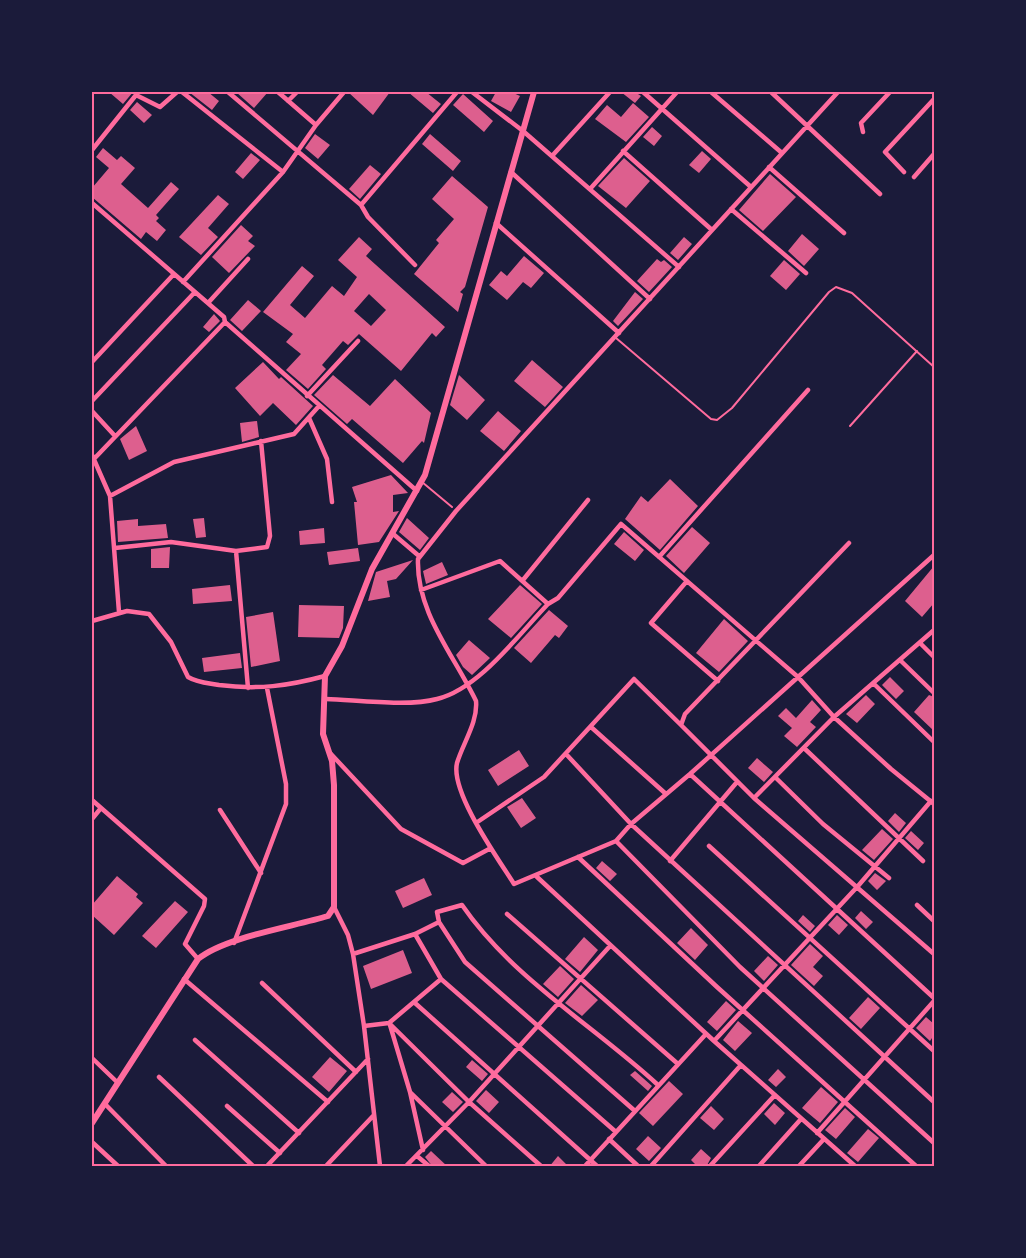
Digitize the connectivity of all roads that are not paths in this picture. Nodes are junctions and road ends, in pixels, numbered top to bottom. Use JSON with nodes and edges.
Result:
{"nodes":[{"id":1,"x":177,"y":92,"type":"edge"},
{"id":2,"x":182,"y":92,"type":"edge"},
{"id":3,"x":228,"y":92,"type":"edge"},
{"id":4,"x":278,"y":92,"type":"edge"},
{"id":5,"x":297,"y":92,"type":"edge"},
{"id":6,"x":344,"y":92,"type":"edge"},
{"id":7,"x":457,"y":92,"type":"edge"},
{"id":8,"x":472,"y":92,"type":"edge"},
{"id":9,"x":534,"y":92,"type":"edge"},
{"id":10,"x":610,"y":92,"type":"edge"},
{"id":11,"x":643,"y":92,"type":"edge"},
{"id":12,"x":677,"y":92,"type":"edge"},
{"id":13,"x":711,"y":92,"type":"edge"},
{"id":14,"x":771,"y":92,"type":"edge"},
{"id":15,"x":838,"y":92,"type":"edge"},
{"id":16,"x":890,"y":92,"type":"edge"},
{"id":17,"x":934,"y":99,"type":"edge"},
{"id":18,"x":288,"y":101,"type":"junction"},
{"id":19,"x":662,"y":108,"type":"junction"},
{"id":20,"x":808,"y":124,"type":"junction"},
{"id":21,"x":316,"y":125,"type":"junction"},
{"id":22,"x":523,"y":130,"type":"junction"},
{"id":23,"x":863,"y":132,"type":"dead end"},
{"id":24,"x":92,"y":150,"type":"edge"},
{"id":25,"x":623,"y":151,"type":"junction"},
{"id":26,"x":297,"y":153,"type":"junction"},
{"id":27,"x":782,"y":153,"type":"junction"},
{"id":28,"x":934,"y":154,"type":"edge"},
{"id":29,"x":552,"y":156,"type":"junction"},
{"id":30,"x":769,"y":167,"type":"junction"},
{"id":31,"x":283,"y":172,"type":"junction"},
{"id":32,"x":511,"y":172,"type":"junction"},
{"id":33,"x":904,"y":172,"type":"dead end"},
{"id":34,"x":914,"y":177,"type":"dead end"},
{"id":35,"x":751,"y":187,"type":"junction"},
{"id":36,"x":590,"y":189,"type":"junction"},
{"id":37,"x":880,"y":194,"type":"dead end"},
{"id":38,"x":92,"y":203,"type":"edge"},
{"id":39,"x":361,"y":205,"type":"junction"},
{"id":40,"x":731,"y":209,"type":"junction"},
{"id":41,"x":496,"y":223,"type":"junction"},
{"id":42,"x":712,"y":231,"type":"junction"},
{"id":43,"x":844,"y":233,"type":"dead end"},
{"id":44,"x":248,"y":259,"type":"dead end"},
{"id":45,"x":415,"y":265,"type":"dead end"},
{"id":46,"x":679,"y":267,"type":"junction"},
{"id":47,"x":806,"y":273,"type":"dead end"},
{"id":48,"x":174,"y":274,"type":"junction"},
{"id":49,"x":183,"y":282,"type":"junction"},
{"id":50,"x":195,"y":292,"type":"junction"},
{"id":51,"x":650,"y":299,"type":"junction"},
{"id":52,"x":208,"y":303,"type":"junction"},
{"id":53,"x":225,"y":322,"type":"junction"},
{"id":54,"x":617,"y":335,"type":"junction"},
{"id":55,"x":358,"y":341,"type":"dead end"},
{"id":56,"x":917,"y":351,"type":"junction"},
{"id":57,"x":92,"y":362,"type":"edge"},
{"id":58,"x":934,"y":367,"type":"edge"},
{"id":59,"x":808,"y":390,"type":"dead end"},
{"id":60,"x":307,"y":396,"type":"junction"},
{"id":61,"x":92,"y":401,"type":"edge"},
{"id":62,"x":319,"y":406,"type":"junction"},
{"id":63,"x":92,"y":411,"type":"edge"},
{"id":64,"x":309,"y":418,"type":"junction"},
{"id":65,"x":850,"y":426,"type":"dead end"},
{"id":66,"x":115,"y":436,"type":"junction"},
{"id":67,"x":261,"y":441,"type":"junction"},
{"id":68,"x":92,"y":458,"type":"edge"},
{"id":69,"x":422,"y":482,"type":"junction"},
{"id":70,"x":417,"y":491,"type":"junction"},
{"id":71,"x":110,"y":496,"type":"junction"},
{"id":72,"x":588,"y":500,"type":"dead end"},
{"id":73,"x":332,"y":502,"type":"dead end"},
{"id":74,"x":452,"y":507,"type":"dead end"},
{"id":75,"x":392,"y":533,"type":"junction"},
{"id":76,"x":849,"y":543,"type":"dead end"},
{"id":77,"x":115,"y":548,"type":"junction"},
{"id":78,"x":236,"y":550,"type":"junction"},
{"id":79,"x":934,"y":555,"type":"edge"},
{"id":80,"x":419,"y":556,"type":"junction"},
{"id":81,"x":659,"y":556,"type":"junction"},
{"id":82,"x":523,"y":580,"type":"junction"},
{"id":83,"x":687,"y":581,"type":"junction"},
{"id":84,"x":421,"y":590,"type":"junction"},
{"id":85,"x":548,"y":604,"type":"junction"},
{"id":86,"x":119,"y":612,"type":"junction"},
{"id":87,"x":92,"y":621,"type":"edge"},
{"id":88,"x":934,"y":630,"type":"edge"},
{"id":89,"x":757,"y":640,"type":"junction"},
{"id":90,"x":921,"y":644,"type":"junction"},
{"id":91,"x":934,"y":657,"type":"edge"},
{"id":92,"x":901,"y":661,"type":"junction"},
{"id":93,"x":325,"y":676,"type":"junction"},
{"id":94,"x":798,"y":677,"type":"junction"},
{"id":95,"x":718,"y":681,"type":"junction"},
{"id":96,"x":873,"y":683,"type":"junction"},
{"id":97,"x":468,"y":686,"type":"junction"},
{"id":98,"x":248,"y":688,"type":"junction"},
{"id":99,"x":267,"y":688,"type":"junction"},
{"id":100,"x":934,"y":693,"type":"edge"},
{"id":101,"x":326,"y":699,"type":"junction"},
{"id":102,"x":834,"y":717,"type":"junction"},
{"id":103,"x":681,"y":725,"type":"junction"},
{"id":104,"x":591,"y":727,"type":"junction"},
{"id":105,"x":934,"y":742,"type":"edge"},
{"id":106,"x":325,"y":747,"type":"junction"},
{"id":107,"x":804,"y":748,"type":"junction"},
{"id":108,"x":566,"y":754,"type":"junction"},
{"id":109,"x":711,"y":756,"type":"junction"},
{"id":110,"x":690,"y":774,"type":"junction"},
{"id":111,"x":775,"y":777,"type":"junction"},
{"id":112,"x":737,"y":782,"type":"junction"},
{"id":113,"x":666,"y":794,"type":"junction"},
{"id":114,"x":754,"y":798,"type":"junction"},
{"id":115,"x":92,"y":800,"type":"edge"},
{"id":116,"x":719,"y":803,"type":"junction"},
{"id":117,"x":933,"y":803,"type":"edge"},
{"id":118,"x":101,"y":808,"type":"junction"},
{"id":119,"x":220,"y":810,"type":"dead end"},
{"id":120,"x":92,"y":819,"type":"edge"},
{"id":121,"x":476,"y":823,"type":"junction"},
{"id":122,"x":631,"y":824,"type":"junction"},
{"id":123,"x":900,"y":838,"type":"junction"},
{"id":124,"x":616,"y":841,"type":"junction"},
{"id":125,"x":708,"y":846,"type":"dead end"},
{"id":126,"x":492,"y":848,"type":"junction"},
{"id":127,"x":578,"y":857,"type":"junction"},
{"id":128,"x":670,"y":861,"type":"junction"},
{"id":129,"x":923,"y":861,"type":"dead end"},
{"id":130,"x":875,"y":866,"type":"junction"},
{"id":131,"x":261,"y":873,"type":"junction"},
{"id":132,"x":536,"y":876,"type":"junction"},
{"id":133,"x":889,"y":879,"type":"dead end"},
{"id":134,"x":858,"y":886,"type":"junction"},
{"id":135,"x":917,"y":905,"type":"dead end"},
{"id":136,"x":334,"y":907,"type":"junction"},
{"id":137,"x":835,"y":909,"type":"junction"},
{"id":138,"x":507,"y":914,"type":"dead end"},
{"id":139,"x":934,"y":921,"type":"edge"},
{"id":140,"x":439,"y":922,"type":"junction"},
{"id":141,"x":415,"y":934,"type":"junction"},
{"id":142,"x":810,"y":938,"type":"junction"},
{"id":143,"x":234,"y":943,"type":"junction"},
{"id":144,"x":610,"y":946,"type":"junction"},
{"id":145,"x":353,"y":954,"type":"junction"},
{"id":146,"x":934,"y":954,"type":"edge"},
{"id":147,"x":198,"y":959,"type":"junction"},
{"id":148,"x":784,"y":965,"type":"junction"},
{"id":149,"x":184,"y":979,"type":"junction"},
{"id":150,"x":441,"y":979,"type":"junction"},
{"id":151,"x":579,"y":979,"type":"junction"},
{"id":152,"x":262,"y":983,"type":"dead end"},
{"id":153,"x":763,"y":988,"type":"junction"},
{"id":154,"x":934,"y":1000,"type":"edge"},
{"id":155,"x":416,"y":1003,"type":"junction"},
{"id":156,"x":557,"y":1003,"type":"junction"},
{"id":157,"x":743,"y":1010,"type":"junction"},
{"id":158,"x":389,"y":1023,"type":"junction"},
{"id":159,"x":537,"y":1025,"type":"junction"},
{"id":160,"x":364,"y":1026,"type":"junction"},
{"id":161,"x":909,"y":1028,"type":"junction"},
{"id":162,"x":706,"y":1034,"type":"junction"},
{"id":163,"x":195,"y":1040,"type":"dead end"},
{"id":164,"x":714,"y":1041,"type":"junction"},
{"id":165,"x":517,"y":1048,"type":"junction"},
{"id":166,"x":934,"y":1051,"type":"edge"},
{"id":167,"x":883,"y":1056,"type":"junction"},
{"id":168,"x":92,"y":1058,"type":"edge"},
{"id":169,"x":368,"y":1059,"type":"junction"},
{"id":170,"x":678,"y":1064,"type":"junction"},
{"id":171,"x":741,"y":1065,"type":"junction"},
{"id":172,"x":356,"y":1072,"type":"junction"},
{"id":173,"x":493,"y":1073,"type":"junction"},
{"id":174,"x":159,"y":1077,"type":"dead end"},
{"id":175,"x":864,"y":1077,"type":"junction"},
{"id":176,"x":118,"y":1083,"type":"junction"},
{"id":177,"x":658,"y":1086,"type":"junction"},
{"id":178,"x":410,"y":1092,"type":"junction"},
{"id":179,"x":774,"y":1095,"type":"junction"},
{"id":180,"x":844,"y":1101,"type":"junction"},
{"id":181,"x":328,"y":1102,"type":"junction"},
{"id":182,"x":469,"y":1102,"type":"junction"},
{"id":183,"x":934,"y":1102,"type":"edge"},
{"id":184,"x":106,"y":1105,"type":"junction"},
{"id":185,"x":227,"y":1106,"type":"dead end"},
{"id":186,"x":635,"y":1111,"type":"junction"},
{"id":187,"x":374,"y":1116,"type":"junction"},
{"id":188,"x":801,"y":1119,"type":"junction"},
{"id":189,"x":92,"y":1120,"type":"edge"},
{"id":190,"x":444,"y":1128,"type":"junction"},
{"id":191,"x":299,"y":1132,"type":"junction"},
{"id":192,"x":616,"y":1132,"type":"junction"},
{"id":193,"x":817,"y":1133,"type":"junction"},
{"id":194,"x":609,"y":1139,"type":"junction"},
{"id":195,"x":824,"y":1139,"type":"junction"},
{"id":196,"x":92,"y":1142,"type":"edge"},
{"id":197,"x":934,"y":1143,"type":"edge"},
{"id":198,"x":423,"y":1149,"type":"junction"},
{"id":199,"x":280,"y":1153,"type":"junction"},
{"id":200,"x":417,"y":1156,"type":"junction"},
{"id":201,"x":273,"y":1161,"type":"junction"},
{"id":202,"x":591,"y":1161,"type":"junction"},
{"id":203,"x":378,"y":1165,"type":"edge"},
{"id":204,"x":118,"y":1167,"type":"edge"},
{"id":205,"x":166,"y":1167,"type":"edge"},
{"id":206,"x":253,"y":1167,"type":"edge"},
{"id":207,"x":267,"y":1167,"type":"edge"},
{"id":208,"x":279,"y":1167,"type":"edge"},
{"id":209,"x":326,"y":1167,"type":"edge"},
{"id":210,"x":406,"y":1167,"type":"edge"},
{"id":211,"x":429,"y":1167,"type":"edge"},
{"id":212,"x":486,"y":1167,"type":"edge"},
{"id":213,"x":541,"y":1167,"type":"edge"},
{"id":214,"x":585,"y":1167,"type":"edge"},
{"id":215,"x":597,"y":1167,"type":"edge"},
{"id":216,"x":638,"y":1167,"type":"edge"},
{"id":217,"x":651,"y":1167,"type":"edge"},
{"id":218,"x":710,"y":1167,"type":"edge"},
{"id":219,"x":759,"y":1167,"type":"edge"},
{"id":220,"x":799,"y":1167,"type":"edge"},
{"id":221,"x":855,"y":1167,"type":"edge"},
{"id":222,"x":916,"y":1167,"type":"edge"}],
"edges":[{"from":1,"to":24,"type":"street"},
{"from":2,"to":31,"type":"street"},
{"from":3,"to":26,"type":"street"},
{"from":4,"to":18,"type":"street"},
{"from":5,"to":18,"type":"street"},
{"from":6,"to":21,"type":"street"},
{"from":7,"to":39,"type":"street"},
{"from":8,"to":22,"type":"street"},
{"from":9,"to":22,"type":"street"},
{"from":10,"to":29,"type":"street"},
{"from":11,"to":19,"type":"street"},
{"from":12,"to":19,"type":"street"},
{"from":13,"to":27,"type":"street"},
{"from":14,"to":20,"type":"street"},
{"from":15,"to":20,"type":"street"},
{"from":16,"to":23,"type":"street"},
{"from":17,"to":33,"type":"street"},
{"from":18,"to":21,"type":"street"},
{"from":19,"to":25,"type":"street"},
{"from":19,"to":35,"type":"street"},
{"from":20,"to":27,"type":"street"},
{"from":20,"to":37,"type":"street"},
{"from":21,"to":26,"type":"street"},
{"from":22,"to":29,"type":"street"},
{"from":22,"to":32,"type":"street"},
{"from":25,"to":36,"type":"street"},
{"from":25,"to":42,"type":"street"},
{"from":26,"to":31,"type":"street"},
{"from":26,"to":39,"type":"street"},
{"from":27,"to":30,"type":"street"},
{"from":28,"to":34,"type":"street"},
{"from":29,"to":36,"type":"street"},
{"from":30,"to":35,"type":"street"},
{"from":30,"to":43,"type":"street"},
{"from":31,"to":49,"type":"street"},
{"from":32,"to":41,"type":"street"},
{"from":32,"to":51,"type":"street"},
{"from":35,"to":40,"type":"street"},
{"from":36,"to":46,"type":"street"},
{"from":38,"to":48,"type":"street"},
{"from":39,"to":45,"type":"street"},
{"from":40,"to":42,"type":"street"},
{"from":40,"to":47,"type":"street"},
{"from":41,"to":54,"type":"street"},
{"from":41,"to":69,"type":"street"},
{"from":42,"to":46,"type":"street"},
{"from":44,"to":52,"type":"street"},
{"from":46,"to":51,"type":"street"},
{"from":48,"to":49,"type":"street"},
{"from":48,"to":57,"type":"street"},
{"from":49,"to":50,"type":"street"},
{"from":50,"to":52,"type":"street"},
{"from":50,"to":61,"type":"street"},
{"from":51,"to":54,"type":"street"},
{"from":52,"to":53,"type":"street"},
{"from":53,"to":60,"type":"street"},
{"from":53,"to":66,"type":"street"},
{"from":54,"to":56,"type":"lane"},
{"from":54,"to":80,"type":"street"},
{"from":55,"to":60,"type":"street"},
{"from":56,"to":58,"type":"lane"},
{"from":56,"to":65,"type":"lane"},
{"from":59,"to":81,"type":"street"},
{"from":60,"to":62,"type":"street"},
{"from":62,"to":64,"type":"street"},
{"from":62,"to":70,"type":"street"},
{"from":63,"to":66,"type":"street"},
{"from":64,"to":67,"type":"street"},
{"from":64,"to":73,"type":"street"},
{"from":66,"to":68,"type":"street"},
{"from":67,"to":71,"type":"street"},
{"from":67,"to":78,"type":"street"},
{"from":68,"to":71,"type":"street"},
{"from":69,"to":70,"type":"street"},
{"from":69,"to":74,"type":"lane"},
{"from":70,"to":75,"type":"street"},
{"from":71,"to":77,"type":"street"},
{"from":72,"to":82,"type":"street"},
{"from":75,"to":80,"type":"street"},
{"from":75,"to":93,"type":"street"},
{"from":76,"to":89,"type":"street"},
{"from":77,"to":78,"type":"street"},
{"from":77,"to":86,"type":"street"},
{"from":78,"to":98,"type":"street"},
{"from":79,"to":94,"type":"street"},
{"from":80,"to":84,"type":"street"},
{"from":81,"to":83,"type":"street"},
{"from":81,"to":85,"type":"street"},
{"from":82,"to":84,"type":"street"},
{"from":82,"to":85,"type":"street"},
{"from":83,"to":89,"type":"street"},
{"from":83,"to":95,"type":"street"},
{"from":84,"to":97,"type":"street"},
{"from":85,"to":97,"type":"street"},
{"from":86,"to":87,"type":"street"},
{"from":86,"to":98,"type":"street"},
{"from":88,"to":90,"type":"street"},
{"from":89,"to":94,"type":"street"},
{"from":89,"to":95,"type":"street"},
{"from":90,"to":91,"type":"street"},
{"from":90,"to":92,"type":"street"},
{"from":92,"to":96,"type":"street"},
{"from":92,"to":100,"type":"street"},
{"from":93,"to":99,"type":"street"},
{"from":93,"to":101,"type":"street"},
{"from":94,"to":102,"type":"street"},
{"from":94,"to":109,"type":"street"},
{"from":95,"to":103,"type":"street"},
{"from":96,"to":102,"type":"street"},
{"from":96,"to":105,"type":"street"},
{"from":97,"to":101,"type":"street"},
{"from":97,"to":121,"type":"street"},
{"from":98,"to":99,"type":"street"},
{"from":99,"to":131,"type":"street"},
{"from":101,"to":106,"type":"street"},
{"from":102,"to":107,"type":"street"},
{"from":102,"to":117,"type":"street"},
{"from":103,"to":104,"type":"street"},
{"from":103,"to":109,"type":"street"},
{"from":104,"to":108,"type":"street"},
{"from":104,"to":113,"type":"street"},
{"from":106,"to":126,"type":"street"},
{"from":106,"to":136,"type":"street"},
{"from":107,"to":111,"type":"street"},
{"from":107,"to":123,"type":"street"},
{"from":108,"to":121,"type":"street"},
{"from":108,"to":122,"type":"street"},
{"from":109,"to":110,"type":"street"},
{"from":109,"to":112,"type":"street"},
{"from":110,"to":113,"type":"street"},
{"from":110,"to":116,"type":"street"},
{"from":111,"to":114,"type":"street"},
{"from":111,"to":130,"type":"street"},
{"from":112,"to":114,"type":"street"},
{"from":112,"to":116,"type":"street"},
{"from":113,"to":122,"type":"street"},
{"from":114,"to":134,"type":"street"},
{"from":115,"to":118,"type":"street"},
{"from":116,"to":128,"type":"street"},
{"from":116,"to":137,"type":"street"},
{"from":117,"to":123,"type":"street"},
{"from":118,"to":120,"type":"street"},
{"from":118,"to":147,"type":"street"},
{"from":119,"to":131,"type":"street"},
{"from":121,"to":126,"type":"street"},
{"from":122,"to":124,"type":"street"},
{"from":122,"to":128,"type":"street"},
{"from":123,"to":129,"type":"street"},
{"from":123,"to":130,"type":"street"},
{"from":124,"to":127,"type":"street"},
{"from":124,"to":153,"type":"street"},
{"from":125,"to":142,"type":"street"},
{"from":126,"to":132,"type":"street"},
{"from":127,"to":132,"type":"street"},
{"from":127,"to":157,"type":"street"},
{"from":128,"to":148,"type":"street"},
{"from":130,"to":133,"type":"street"},
{"from":130,"to":134,"type":"street"},
{"from":131,"to":143,"type":"street"},
{"from":132,"to":144,"type":"street"},
{"from":134,"to":137,"type":"street"},
{"from":134,"to":146,"type":"street"},
{"from":135,"to":139,"type":"street"},
{"from":136,"to":143,"type":"street"},
{"from":136,"to":145,"type":"street"},
{"from":137,"to":142,"type":"street"},
{"from":137,"to":154,"type":"street"},
{"from":138,"to":151,"type":"street"},
{"from":140,"to":141,"type":"street"},
{"from":140,"to":156,"type":"street"},
{"from":140,"to":159,"type":"street"},
{"from":141,"to":145,"type":"street"},
{"from":141,"to":150,"type":"street"},
{"from":142,"to":148,"type":"street"},
{"from":142,"to":161,"type":"street"},
{"from":143,"to":147,"type":"street"},
{"from":144,"to":151,"type":"street"},
{"from":144,"to":162,"type":"street"},
{"from":145,"to":160,"type":"street"},
{"from":147,"to":149,"type":"street"},
{"from":148,"to":153,"type":"street"},
{"from":148,"to":167,"type":"street"},
{"from":149,"to":176,"type":"street"},
{"from":149,"to":181,"type":"street"},
{"from":150,"to":155,"type":"street"},
{"from":150,"to":165,"type":"street"},
{"from":151,"to":156,"type":"street"},
{"from":151,"to":170,"type":"street"},
{"from":152,"to":172,"type":"street"},
{"from":153,"to":157,"type":"street"},
{"from":153,"to":175,"type":"street"},
{"from":154,"to":161,"type":"street"},
{"from":155,"to":158,"type":"street"},
{"from":155,"to":173,"type":"street"},
{"from":156,"to":159,"type":"street"},
{"from":156,"to":177,"type":"street"},
{"from":157,"to":164,"type":"street"},
{"from":157,"to":180,"type":"street"},
{"from":158,"to":160,"type":"street"},
{"from":158,"to":178,"type":"street"},
{"from":158,"to":182,"type":"street"},
{"from":159,"to":165,"type":"street"},
{"from":159,"to":186,"type":"street"},
{"from":160,"to":169,"type":"street"},
{"from":161,"to":166,"type":"street"},
{"from":161,"to":167,"type":"street"},
{"from":162,"to":164,"type":"street"},
{"from":162,"to":170,"type":"street"},
{"from":163,"to":191,"type":"street"},
{"from":164,"to":171,"type":"street"},
{"from":165,"to":173,"type":"street"},
{"from":165,"to":192,"type":"street"},
{"from":167,"to":175,"type":"street"},
{"from":167,"to":183,"type":"street"},
{"from":168,"to":176,"type":"street"},
{"from":169,"to":172,"type":"street"},
{"from":169,"to":187,"type":"street"},
{"from":170,"to":177,"type":"street"},
{"from":171,"to":179,"type":"street"},
{"from":171,"to":217,"type":"street"},
{"from":172,"to":181,"type":"street"},
{"from":173,"to":182,"type":"street"},
{"from":173,"to":202,"type":"street"},
{"from":174,"to":206,"type":"street"},
{"from":175,"to":180,"type":"street"},
{"from":175,"to":197,"type":"street"},
{"from":176,"to":184,"type":"street"},
{"from":177,"to":186,"type":"street"},
{"from":178,"to":190,"type":"street"},
{"from":178,"to":198,"type":"street"},
{"from":179,"to":188,"type":"street"},
{"from":179,"to":218,"type":"street"},
{"from":180,"to":193,"type":"street"},
{"from":180,"to":222,"type":"street"},
{"from":181,"to":191,"type":"street"},
{"from":182,"to":190,"type":"street"},
{"from":182,"to":213,"type":"street"},
{"from":184,"to":189,"type":"street"},
{"from":184,"to":205,"type":"street"},
{"from":185,"to":199,"type":"street"},
{"from":186,"to":192,"type":"street"},
{"from":187,"to":203,"type":"street"},
{"from":187,"to":209,"type":"street"},
{"from":188,"to":193,"type":"street"},
{"from":188,"to":219,"type":"street"},
{"from":190,"to":198,"type":"street"},
{"from":190,"to":212,"type":"street"},
{"from":191,"to":199,"type":"street"},
{"from":192,"to":194,"type":"street"},
{"from":193,"to":195,"type":"street"},
{"from":194,"to":202,"type":"street"},
{"from":194,"to":216,"type":"street"},
{"from":195,"to":220,"type":"street"},
{"from":195,"to":221,"type":"street"},
{"from":196,"to":204,"type":"street"},
{"from":198,"to":200,"type":"street"},
{"from":199,"to":201,"type":"street"},
{"from":200,"to":210,"type":"street"},
{"from":200,"to":211,"type":"street"},
{"from":201,"to":207,"type":"street"},
{"from":201,"to":208,"type":"street"},
{"from":202,"to":214,"type":"street"},
{"from":202,"to":215,"type":"street"}]}
